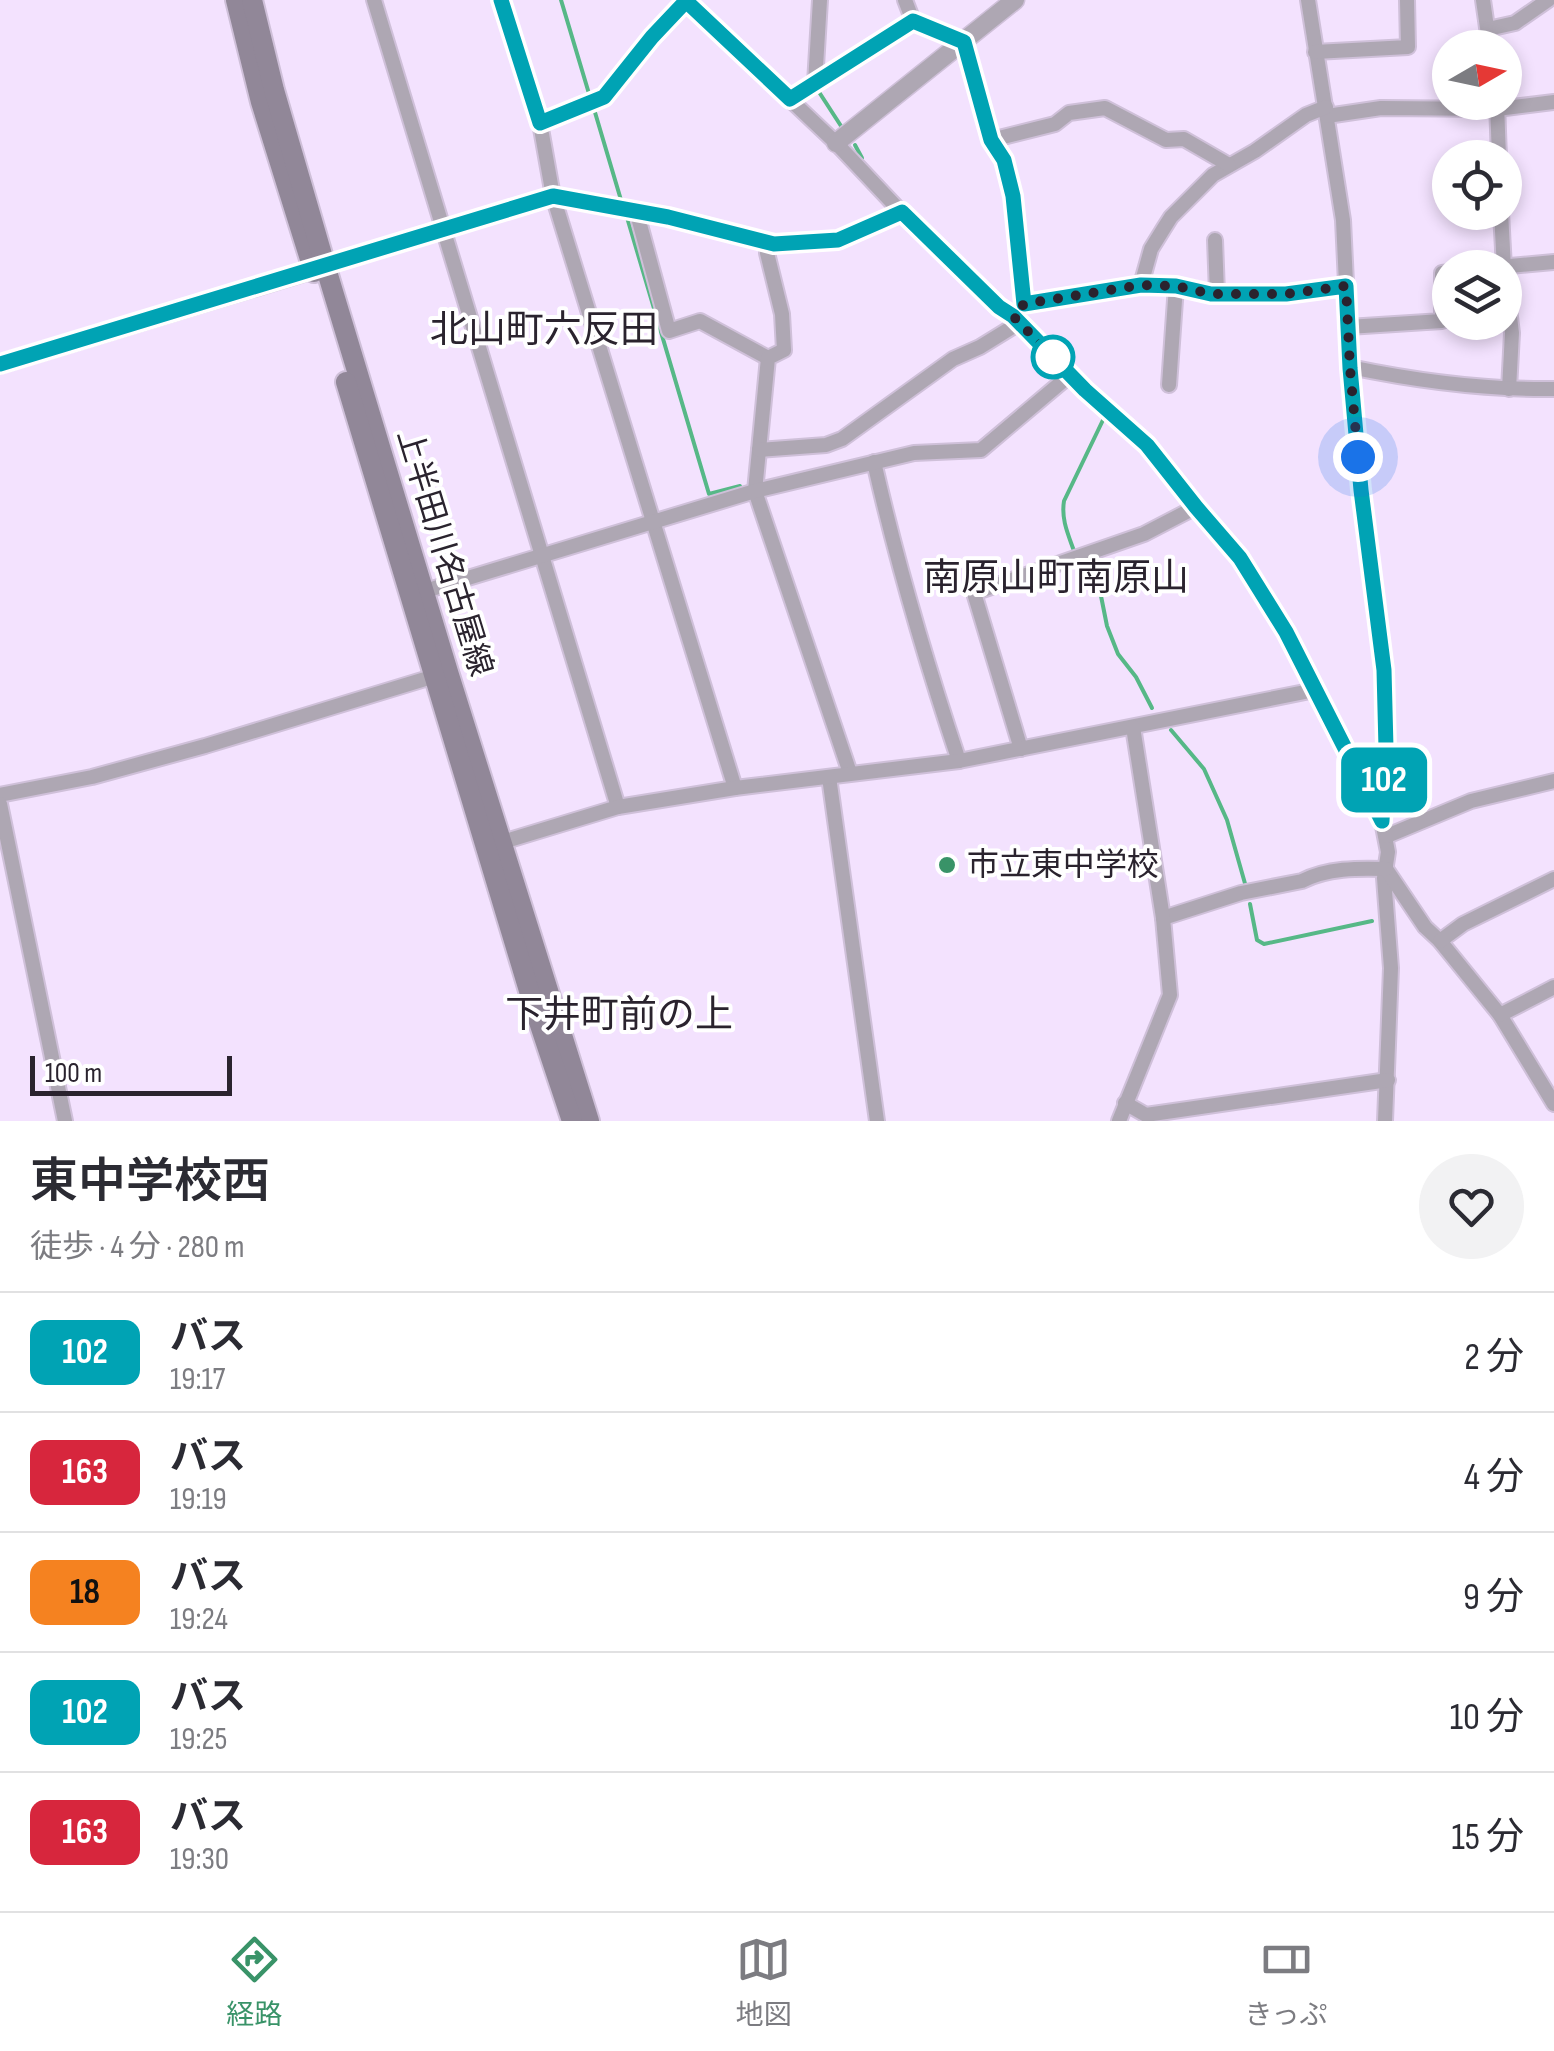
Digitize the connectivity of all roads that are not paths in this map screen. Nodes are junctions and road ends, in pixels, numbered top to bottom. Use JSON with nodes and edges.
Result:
{"nodes":[{"id":1,"x":236,"y":0,"type":"edge"},
{"id":2,"x":252,"y":0,"type":"edge"},
{"id":3,"x":374,"y":0,"type":"edge"},
{"id":4,"x":501,"y":0,"type":"edge"},
{"id":5,"x":686,"y":0,"type":"edge"},
{"id":6,"x":820,"y":0,"type":"edge"},
{"id":7,"x":905,"y":0,"type":"edge"},
{"id":8,"x":1016,"y":0,"type":"edge"},
{"id":9,"x":1308,"y":0,"type":"edge"},
{"id":10,"x":1407,"y":0,"type":"edge"},
{"id":11,"x":1483,"y":0,"type":"edge"},
{"id":12,"x":1548,"y":0,"type":"edge"},
{"id":13,"x":913,"y":21,"type":"junction"},
{"id":14,"x":1488,"y":29,"type":"joint"},
{"id":15,"x":964,"y":42,"type":"junction"},
{"id":16,"x":1315,"y":52,"type":"junction"},
{"id":17,"x":815,"y":84,"type":"junction"},
{"id":18,"x":790,"y":99,"type":"junction"},
{"id":19,"x":1554,"y":102,"type":"edge"},
{"id":20,"x":1522,"y":104,"type":"edge"},
{"id":21,"x":1432,"y":107,"type":"edge"},
{"id":22,"x":1326,"y":112,"type":"junction"},
{"id":23,"x":540,"y":123,"type":"junction"},
{"id":24,"x":991,"y":140,"type":"junction"},
{"id":25,"x":836,"y":143,"type":"junction"},
{"id":26,"x":1229,"y":165,"type":"junction"},
{"id":27,"x":553,"y":196,"type":"junction"},
{"id":28,"x":636,"y":210,"type":"junction"},
{"id":29,"x":902,"y":212,"type":"junction"},
{"id":30,"x":442,"y":230,"type":"junction"},
{"id":31,"x":1215,"y":240,"type":"dead end"},
{"id":32,"x":774,"y":244,"type":"junction"},
{"id":33,"x":1554,"y":262,"type":"edge"},
{"id":34,"x":319,"y":267,"type":"junction"},
{"id":35,"x":1522,"y":267,"type":"edge"},
{"id":36,"x":1141,"y":285,"type":"junction"},
{"id":37,"x":1176,"y":286,"type":"junction"},
{"id":38,"x":1346,"y":286,"type":"junction"},
{"id":39,"x":1217,"y":294,"type":"junction"},
{"id":40,"x":1024,"y":304,"type":"junction"},
{"id":41,"x":1016,"y":320,"type":"junction"},
{"id":42,"x":1432,"y":322,"type":"edge"},
{"id":43,"x":1348,"y":327,"type":"junction"},
{"id":44,"x":1512,"y":340,"type":"edge"},
{"id":45,"x":768,"y":358,"type":"junction"},
{"id":46,"x":0,"y":364,"type":"edge"},
{"id":47,"x":1350,"y":368,"type":"junction"},
{"id":48,"x":1070,"y":375,"type":"junction"},
{"id":49,"x":1169,"y":385,"type":"dead end"},
{"id":50,"x":1509,"y":388,"type":"junction"},
{"id":51,"x":1554,"y":389,"type":"edge"},
{"id":52,"x":759,"y":450,"type":"junction"},
{"id":53,"x":874,"y":462,"type":"junction"},
{"id":54,"x":755,"y":491,"type":"junction"},
{"id":55,"x":1196,"y":507,"type":"junction"},
{"id":56,"x":653,"y":522,"type":"junction"},
{"id":57,"x":540,"y":554,"type":"junction"},
{"id":58,"x":424,"y":590,"type":"junction"},
{"id":59,"x":435,"y":676,"type":"junction"},
{"id":60,"x":1315,"y":690,"type":"junction"},
{"id":61,"x":1133,"y":727,"type":"junction"},
{"id":62,"x":1021,"y":749,"type":"junction"},
{"id":63,"x":959,"y":761,"type":"junction"},
{"id":64,"x":850,"y":773,"type":"junction"},
{"id":65,"x":830,"y":776,"type":"junction"},
{"id":66,"x":1554,"y":781,"type":"edge"},
{"id":67,"x":735,"y":788,"type":"junction"},
{"id":68,"x":0,"y":795,"type":"edge"},
{"id":69,"x":0,"y":804,"type":"edge"},
{"id":70,"x":618,"y":808,"type":"junction"},
{"id":71,"x":1385,"y":828,"type":"junction"},
{"id":72,"x":494,"y":845,"type":"junction"},
{"id":73,"x":1386,"y":869,"type":"junction"},
{"id":74,"x":1554,"y":879,"type":"edge"},
{"id":75,"x":1163,"y":918,"type":"junction"},
{"id":76,"x":1440,"y":941,"type":"junction"},
{"id":77,"x":1554,"y":987,"type":"edge"},
{"id":78,"x":1500,"y":1015,"type":"junction"},
{"id":79,"x":1388,"y":1080,"type":"junction"},
{"id":80,"x":1125,"y":1103,"type":"junction"},
{"id":81,"x":1554,"y":1104,"type":"edge"},
{"id":82,"x":65,"y":1121,"type":"edge"},
{"id":83,"x":572,"y":1121,"type":"edge"},
{"id":84,"x":589,"y":1121,"type":"edge"},
{"id":85,"x":877,"y":1121,"type":"edge"},
{"id":86,"x":1119,"y":1121,"type":"edge"},
{"id":87,"x":1385,"y":1121,"type":"edge"}],
"edges":[{"from":1,"to":34,"type":"main road","name":"上半田川名古屋線"},
{"from":2,"to":34,"type":"main road","name":"上半田川名古屋線"},
{"from":3,"to":30,"type":"street"},
{"from":4,"to":23,"type":"street"},
{"from":5,"to":18,"type":"street"},
{"from":5,"to":23,"type":"street"},
{"from":6,"to":17,"type":"street"},
{"from":7,"to":13,"type":"street"},
{"from":8,"to":15,"type":"street"},
{"from":9,"to":16,"type":"street"},
{"from":10,"to":16,"type":"street"},
{"from":11,"to":14,"type":"street"},
{"from":12,"to":14,"type":"street"},
{"from":13,"to":15,"type":"street"},
{"from":13,"to":17,"type":"street"},
{"from":15,"to":24,"type":"street"},
{"from":15,"to":25,"type":"street"},
{"from":16,"to":22,"type":"street"},
{"from":17,"to":18,"type":"street"},
{"from":18,"to":25,"type":"street"},
{"from":19,"to":20,"type":"street"},
{"from":21,"to":22,"type":"street"},
{"from":22,"to":26,"type":"street"},
{"from":22,"to":38,"type":"street"},
{"from":23,"to":27,"type":"street"},
{"from":24,"to":26,"type":"street"},
{"from":24,"to":40,"type":"street"},
{"from":25,"to":29,"type":"street"},
{"from":26,"to":36,"type":"street"},
{"from":27,"to":28,"type":"street"},
{"from":27,"to":30,"type":"street"},
{"from":27,"to":56,"type":"street"},
{"from":28,"to":32,"type":"street"},
{"from":28,"to":45,"type":"street"},
{"from":29,"to":32,"type":"street"},
{"from":29,"to":41,"type":"street"},
{"from":30,"to":34,"type":"street"},
{"from":30,"to":57,"type":"street"},
{"from":31,"to":39,"type":"street"},
{"from":32,"to":45,"type":"street"},
{"from":33,"to":35,"type":"street"},
{"from":34,"to":46,"type":"street"},
{"from":34,"to":58,"type":"main road","name":"上半田川名古屋線"},
{"from":34,"to":59,"type":"main road","name":"上半田川名古屋線"},
{"from":36,"to":37,"type":"street"},
{"from":36,"to":40,"type":"street"},
{"from":37,"to":39,"type":"street"},
{"from":37,"to":49,"type":"street"},
{"from":38,"to":39,"type":"street"},
{"from":38,"to":43,"type":"street"},
{"from":40,"to":41,"type":"street"},
{"from":41,"to":48,"type":"street"},
{"from":41,"to":52,"type":"street"},
{"from":42,"to":43,"type":"street"},
{"from":43,"to":47,"type":"street"},
{"from":44,"to":50,"type":"street"},
{"from":45,"to":52,"type":"street"},
{"from":47,"to":50,"type":"street"},
{"from":47,"to":71,"type":"street"},
{"from":48,"to":53,"type":"street"},
{"from":48,"to":55,"type":"street"},
{"from":50,"to":51,"type":"street"},
{"from":52,"to":54,"type":"street"},
{"from":53,"to":54,"type":"street"},
{"from":53,"to":63,"type":"street"},
{"from":54,"to":56,"type":"street"},
{"from":54,"to":64,"type":"street"},
{"from":55,"to":60,"type":"street"},
{"from":55,"to":62,"type":"street"},
{"from":56,"to":57,"type":"street"},
{"from":56,"to":67,"type":"street"},
{"from":57,"to":58,"type":"street"},
{"from":57,"to":70,"type":"street"},
{"from":58,"to":72,"type":"main road","name":"上半田川名古屋線"},
{"from":59,"to":68,"type":"street"},
{"from":59,"to":72,"type":"main road","name":"上半田川名古屋線"},
{"from":60,"to":61,"type":"street"},
{"from":60,"to":71,"type":"street"},
{"from":61,"to":62,"type":"street"},
{"from":61,"to":75,"type":"street"},
{"from":62,"to":63,"type":"street"},
{"from":63,"to":64,"type":"street"},
{"from":64,"to":65,"type":"street"},
{"from":65,"to":67,"type":"street"},
{"from":65,"to":85,"type":"street"},
{"from":66,"to":71,"type":"street"},
{"from":67,"to":70,"type":"street"},
{"from":69,"to":82,"type":"street"},
{"from":70,"to":72,"type":"street"},
{"from":71,"to":73,"type":"street"},
{"from":72,"to":83,"type":"main road","name":"上半田川名古屋線"},
{"from":72,"to":84,"type":"main road","name":"上半田川名古屋線"},
{"from":73,"to":75,"type":"street"},
{"from":73,"to":76,"type":"street"},
{"from":73,"to":79,"type":"street"},
{"from":74,"to":76,"type":"street"},
{"from":75,"to":80,"type":"street"},
{"from":76,"to":78,"type":"street"},
{"from":77,"to":78,"type":"street"},
{"from":78,"to":81,"type":"street"},
{"from":79,"to":80,"type":"street"},
{"from":79,"to":87,"type":"street"},
{"from":80,"to":86,"type":"street"}]}
